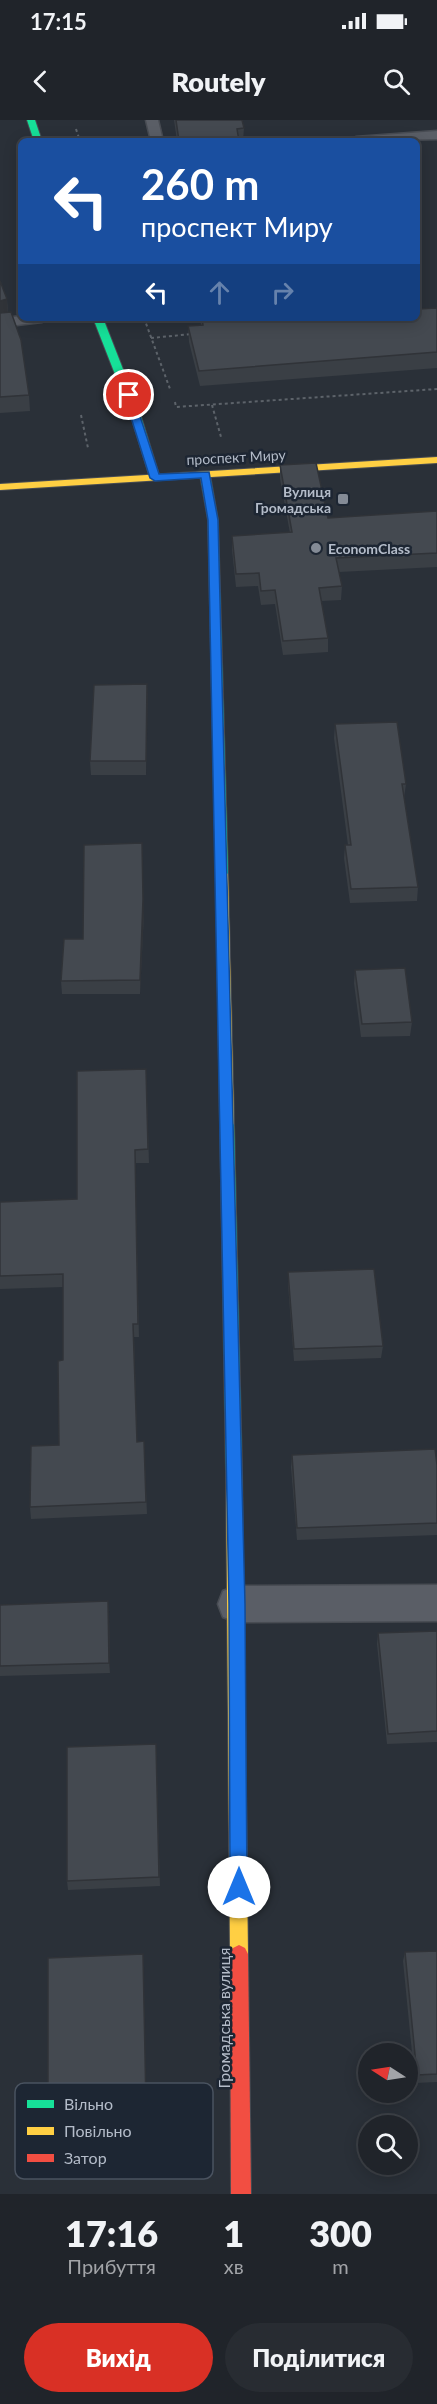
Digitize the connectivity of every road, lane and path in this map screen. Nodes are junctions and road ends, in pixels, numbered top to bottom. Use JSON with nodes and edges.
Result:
{"nodes":[{"id":1,"x":31,"y":120,"type":"edge"},
{"id":2,"x":152,"y":120,"type":"edge"},
{"id":3,"x":437,"y":135,"type":"edge"},
{"id":4,"x":37,"y":138,"type":"edge"},
{"id":5,"x":156,"y":138,"type":"edge"},
{"id":6,"x":396,"y":138,"type":"edge"},
{"id":7,"x":18,"y":321,"type":"edge"},
{"id":8,"x":99,"y":321,"type":"edge"},
{"id":9,"x":145,"y":321,"type":"edge"},
{"id":10,"x":0,"y":323,"type":"edge"},
{"id":11,"x":196,"y":334,"type":"edge"},
{"id":12,"x":151,"y":338,"type":"junction"},
{"id":13,"x":437,"y":389,"type":"edge"},
{"id":14,"x":213,"y":405,"type":"junction"},
{"id":15,"x":220,"y":437,"type":"dead end"},
{"id":16,"x":437,"y":460,"type":"edge"},
{"id":17,"x":205,"y":474,"type":"junction"},
{"id":18,"x":155,"y":478,"type":"junction"},
{"id":19,"x":0,"y":487,"type":"edge"},
{"id":20,"x":437,"y":1603,"type":"edge"},
{"id":21,"x":237,"y":1604,"type":"junction"},
{"id":22,"x":241,"y":2194,"type":"edge"}],
"edges":[{"from":1,"to":4,"type":"street"},
{"from":2,"to":5,"type":"lane"},
{"from":3,"to":6,"type":"lane"},
{"from":7,"to":10,"type":"lane"},
{"from":8,"to":18,"type":"street"},
{"from":9,"to":12,"type":"path"},
{"from":11,"to":12,"type":"path"},
{"from":12,"to":14,"type":"path"},
{"from":13,"to":14,"type":"path"},
{"from":14,"to":15,"type":"path"},
{"from":16,"to":17,"type":"street","name":"проспект Миру"},
{"from":17,"to":18,"type":"street","name":"проспект Миру"},
{"from":17,"to":21,"type":"street","name":"Громадська вулиця"},
{"from":18,"to":19,"type":"street","name":"проспект Миру"},
{"from":20,"to":21,"type":"street"},
{"from":21,"to":22,"type":"street","name":"Громадська вулиця"}]}
